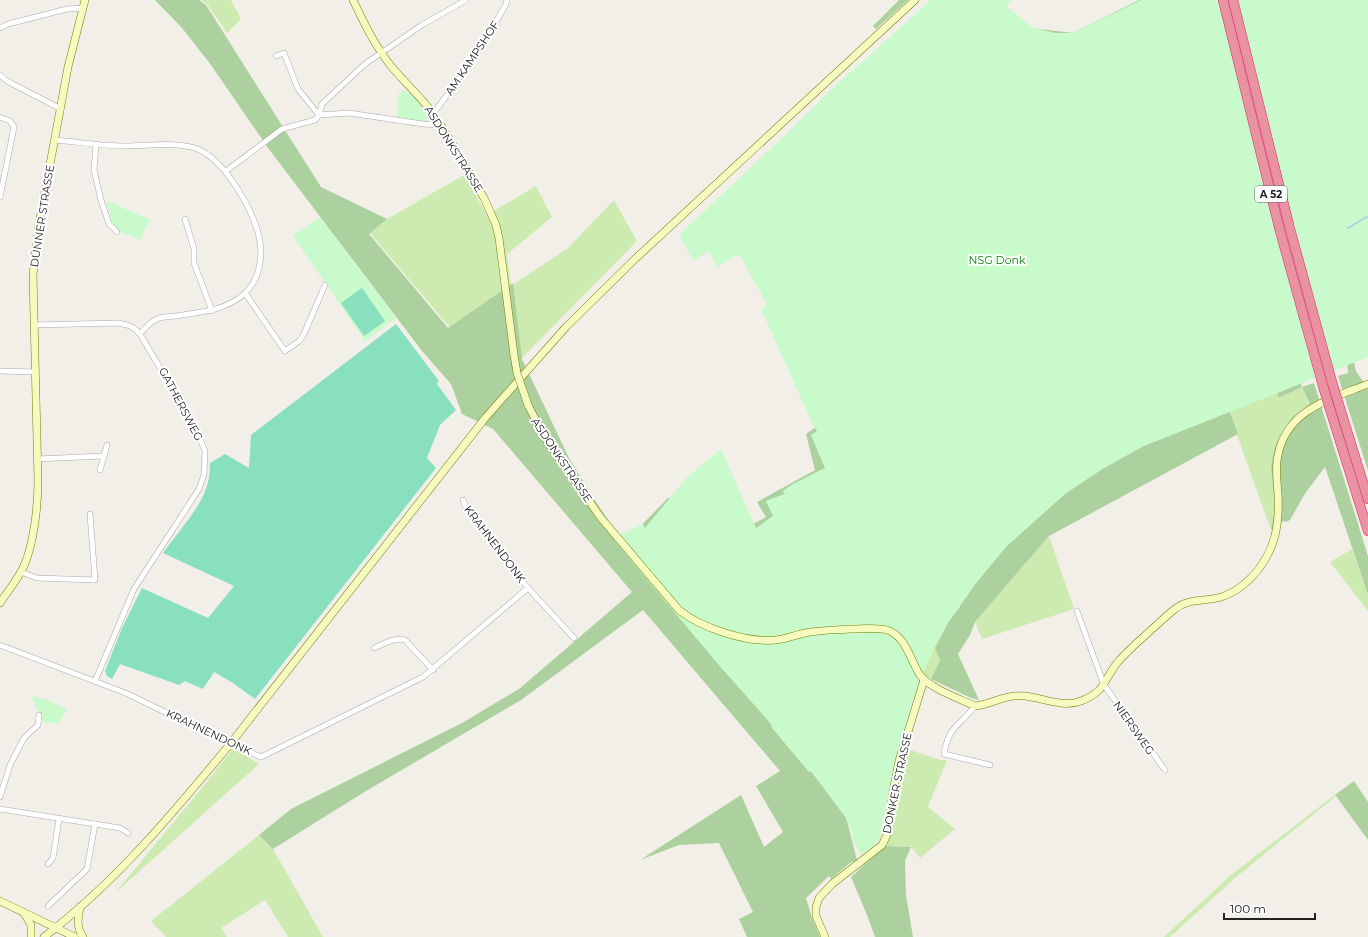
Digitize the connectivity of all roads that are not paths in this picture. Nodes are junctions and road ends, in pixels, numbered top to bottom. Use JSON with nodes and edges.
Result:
{"nodes":[{"id":1,"x":85,"y":0,"type":"edge"},
{"id":2,"x":353,"y":0,"type":"edge"},
{"id":3,"x":466,"y":0,"type":"edge"},
{"id":4,"x":507,"y":0,"type":"edge"},
{"id":5,"x":916,"y":0,"type":"edge"},
{"id":6,"x":1222,"y":0,"type":"edge"},
{"id":7,"x":1233,"y":0,"type":"edge"},
{"id":8,"x":83,"y":8,"type":"junction"},
{"id":9,"x":0,"y":28,"type":"edge"},
{"id":10,"x":381,"y":53,"type":"junction"},
{"id":11,"x":276,"y":56,"type":"dead end"},
{"id":12,"x":0,"y":75,"type":"edge"},
{"id":13,"x":61,"y":110,"type":"junction"},
{"id":14,"x":433,"y":114,"type":"junction"},
{"id":15,"x":319,"y":115,"type":"junction"},
{"id":16,"x":0,"y":118,"type":"edge"},
{"id":17,"x":440,"y":125,"type":"junction"},
{"id":18,"x":55,"y":140,"type":"junction"},
{"id":19,"x":96,"y":144,"type":"junction"},
{"id":20,"x":226,"y":171,"type":"junction"},
{"id":21,"x":0,"y":197,"type":"edge"},
{"id":22,"x":185,"y":219,"type":"dead end"},
{"id":23,"x":117,"y":232,"type":"dead end"},
{"id":24,"x":325,"y":285,"type":"dead end"},
{"id":25,"x":245,"y":293,"type":"junction"},
{"id":26,"x":212,"y":311,"type":"junction"},
{"id":27,"x":34,"y":325,"type":"junction"},
{"id":28,"x":140,"y":334,"type":"junction"},
{"id":29,"x":0,"y":372,"type":"edge"},
{"id":30,"x":35,"y":372,"type":"junction"},
{"id":31,"x":1367,"y":385,"type":"edge"},
{"id":32,"x":107,"y":445,"type":"dead end"},
{"id":33,"x":104,"y":456,"type":"junction"},
{"id":34,"x":37,"y":459,"type":"junction"},
{"id":35,"x":100,"y":470,"type":"dead end"},
{"id":36,"x":1368,"y":499,"type":"edge"},
{"id":37,"x":463,"y":500,"type":"dead end"},
{"id":38,"x":90,"y":514,"type":"dead end"},
{"id":39,"x":1368,"y":532,"type":"edge"},
{"id":40,"x":21,"y":572,"type":"junction"},
{"id":41,"x":528,"y":588,"type":"junction"},
{"id":42,"x":0,"y":603,"type":"edge"},
{"id":43,"x":1077,"y":610,"type":"dead end"},
{"id":44,"x":574,"y":638,"type":"dead end"},
{"id":45,"x":0,"y":645,"type":"edge"},
{"id":46,"x":374,"y":648,"type":"dead end"},
{"id":47,"x":433,"y":670,"type":"junction"},
{"id":48,"x":924,"y":680,"type":"junction"},
{"id":49,"x":95,"y":681,"type":"junction"},
{"id":50,"x":1104,"y":685,"type":"junction"},
{"id":51,"x":975,"y":706,"type":"junction"},
{"id":52,"x":39,"y":714,"type":"dead end"},
{"id":53,"x":231,"y":743,"type":"junction"},
{"id":54,"x":990,"y":765,"type":"dead end"},
{"id":55,"x":1164,"y":770,"type":"dead end"},
{"id":56,"x":0,"y":797,"type":"edge"},
{"id":57,"x":0,"y":809,"type":"edge"},
{"id":58,"x":59,"y":819,"type":"junction"},
{"id":59,"x":95,"y":824,"type":"junction"},
{"id":60,"x":128,"y":833,"type":"dead end"},
{"id":61,"x":48,"y":864,"type":"dead end"},
{"id":62,"x":0,"y":901,"type":"edge"},
{"id":63,"x":48,"y":906,"type":"dead end"},
{"id":64,"x":80,"y":907,"type":"junction"},
{"id":65,"x":24,"y":913,"type":"junction"},
{"id":66,"x":55,"y":928,"type":"junction"},
{"id":67,"x":31,"y":937,"type":"edge"},
{"id":68,"x":44,"y":937,"type":"edge"},
{"id":69,"x":75,"y":937,"type":"edge"},
{"id":70,"x":83,"y":937,"type":"edge"},
{"id":71,"x":825,"y":937,"type":"edge"}],
"edges":[{"from":1,"to":8,"type":"street","name":"DÜNNER STRASSE"},
{"from":2,"to":10,"type":"street","name":"ASDONKSTRASSE"},
{"from":3,"to":10,"type":"street"},
{"from":4,"to":14,"type":"street","name":"AM KAMPSHOF"},
{"from":5,"to":53,"type":"street"},
{"from":6,"to":39,"type":"highway","number":"A 52","bridge":true},
{"from":7,"to":36,"type":"highway","number":"A 52","bridge":true},
{"from":8,"to":9,"type":"street"},
{"from":8,"to":13,"type":"street","name":"DÜNNER STRASSE"},
{"from":10,"to":14,"type":"street","name":"ASDONKSTRASSE"},
{"from":10,"to":15,"type":"street"},
{"from":11,"to":15,"type":"street"},
{"from":12,"to":13,"type":"street"},
{"from":13,"to":18,"type":"street","name":"DÜNNER STRASSE"},
{"from":14,"to":17,"type":"street","name":"ASDONKSTRASSE"},
{"from":15,"to":17,"type":"street"},
{"from":15,"to":20,"type":"street"},
{"from":16,"to":21,"type":"street"},
{"from":17,"to":48,"type":"street","name":"ASDONKSTRASSE","bridge":true},
{"from":18,"to":19,"type":"street"},
{"from":18,"to":27,"type":"street","name":"DÜNNER STRASSE"},
{"from":19,"to":20,"type":"street"},
{"from":19,"to":23,"type":"street"},
{"from":20,"to":25,"type":"street"},
{"from":22,"to":26,"type":"street"},
{"from":24,"to":25,"type":"street"},
{"from":25,"to":26,"type":"street"},
{"from":26,"to":28,"type":"street"},
{"from":27,"to":28,"type":"street","name":"GATHERSWEG"},
{"from":27,"to":30,"type":"street","name":"DÜNNER STRASSE"},
{"from":28,"to":49,"type":"street","name":"GATHERSWEG"},
{"from":29,"to":30,"type":"street"},
{"from":30,"to":34,"type":"street","name":"DÜNNER STRASSE"},
{"from":31,"to":50,"type":"street"},
{"from":32,"to":33,"type":"street"},
{"from":33,"to":34,"type":"street"},
{"from":33,"to":35,"type":"street"},
{"from":34,"to":40,"type":"street","name":"DÜNNER STRASSE"},
{"from":37,"to":41,"type":"street","name":"KRAHNENDONK"},
{"from":38,"to":40,"type":"street"},
{"from":40,"to":42,"type":"street","name":"DÜNNER STRASSE"},
{"from":41,"to":44,"type":"street","name":"KRAHNENDONK"},
{"from":41,"to":47,"type":"street","name":"KRAHNENDONK"},
{"from":43,"to":50,"type":"street"},
{"from":45,"to":49,"type":"street","name":"KRAHNENDONK"},
{"from":46,"to":47,"type":"street"},
{"from":47,"to":53,"type":"street","name":"KRAHNENDONK"},
{"from":48,"to":51,"type":"street"},
{"from":48,"to":71,"type":"street","name":"DONKER STRASSE"},
{"from":49,"to":53,"type":"street","name":"KRAHNENDONK"},
{"from":50,"to":51,"type":"street"},
{"from":50,"to":55,"type":"street","name":"NIERSWEG"},
{"from":51,"to":54,"type":"street"},
{"from":52,"to":56,"type":"street"},
{"from":53,"to":64,"type":"street"},
{"from":57,"to":58,"type":"street"},
{"from":58,"to":59,"type":"street"},
{"from":58,"to":61,"type":"street"},
{"from":59,"to":60,"type":"street"},
{"from":59,"to":63,"type":"street"},
{"from":62,"to":65,"type":"street"},
{"from":64,"to":66,"type":"street"},
{"from":64,"to":70,"type":"street"},
{"from":65,"to":66,"type":"street"},
{"from":65,"to":67,"type":"street"},
{"from":66,"to":68,"type":"street"},
{"from":66,"to":69,"type":"street"}]}
